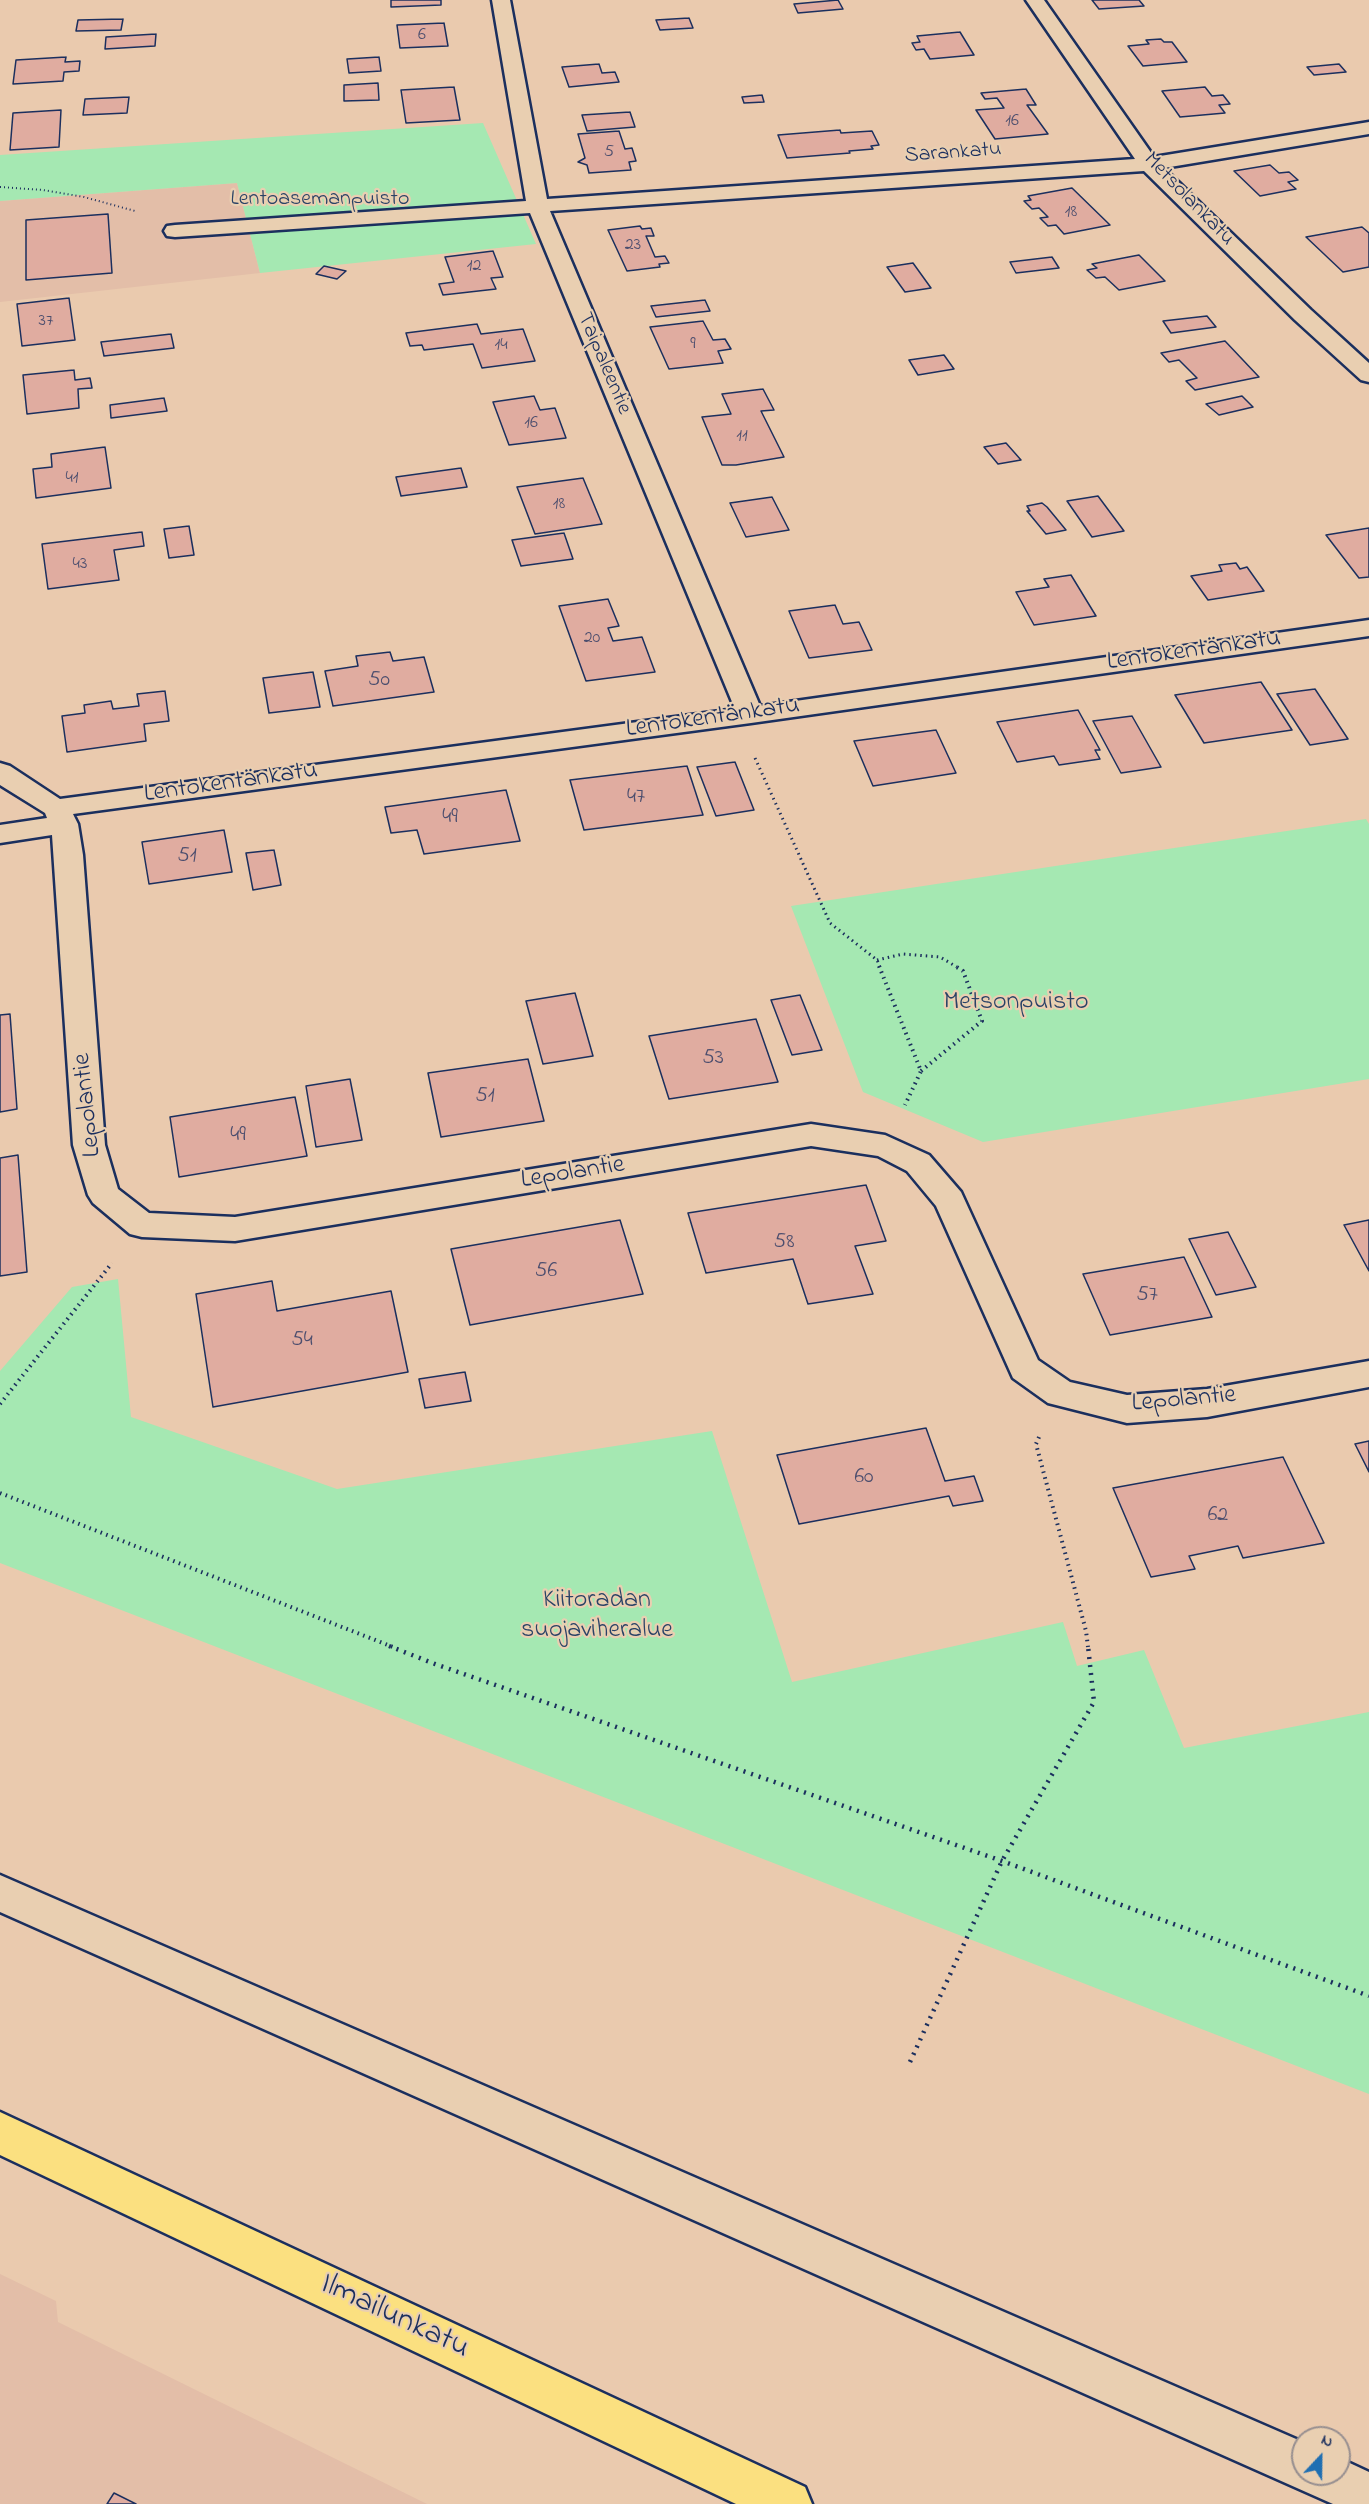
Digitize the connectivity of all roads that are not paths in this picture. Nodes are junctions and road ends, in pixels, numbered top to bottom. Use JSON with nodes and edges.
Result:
{"nodes":[{"id":1,"x":501,"y":0,"type":"edge"},
{"id":2,"x":1035,"y":0,"type":"edge"},
{"id":3,"x":1369,"y":128,"type":"edge"},
{"id":4,"x":1149,"y":164,"type":"junction"},
{"id":5,"x":538,"y":207,"type":"junction"},
{"id":6,"x":175,"y":231,"type":"road end"},
{"id":7,"x":1369,"y":375,"type":"edge"},
{"id":8,"x":1369,"y":627,"type":"edge"},
{"id":9,"x":751,"y":715,"type":"junction"},
{"id":10,"x":0,"y":772,"type":"edge"},
{"id":11,"x":60,"y":816,"type":"junction"},
{"id":12,"x":0,"y":834,"type":"edge"},
{"id":13,"x":1369,"y":1374,"type":"edge"},
{"id":14,"x":0,"y":1893,"type":"edge"},
{"id":15,"x":0,"y":2133,"type":"edge"},
{"id":16,"x":1291,"y":2461,"type":"edge"},
{"id":17,"x":1347,"y":2486,"type":"edge"},
{"id":18,"x":1369,"y":2496,"type":"edge"},
{"id":19,"x":788,"y":2504,"type":"edge"}],
"edges":[{"from":1,"to":5,"type":"street","name":"Taipaleentie"},
{"from":2,"to":4,"type":"street","name":"Metsolankatu"},
{"from":3,"to":4,"type":"street","name":"Sarankatu"},
{"from":4,"to":5,"type":"street","name":"Sarankatu"},
{"from":4,"to":7,"type":"street","name":"Metsolankatu"},
{"from":5,"to":6,"type":"street","name":"Sarankatu"},
{"from":5,"to":9,"type":"street","name":"Taipaleentie"},
{"from":8,"to":9,"type":"street","name":"Lentokentänkatu"},
{"from":9,"to":11,"type":"street","name":"Lentokentänkatu"},
{"from":10,"to":11,"type":"street"},
{"from":11,"to":12,"type":"street","name":"Lentokentänkatu"},
{"from":11,"to":13,"type":"street","name":"Lepolantie"},
{"from":14,"to":16,"type":"street"},
{"from":15,"to":19,"type":"main road","name":"Ilmailunkatu"},
{"from":17,"to":18,"type":"street"}]}
